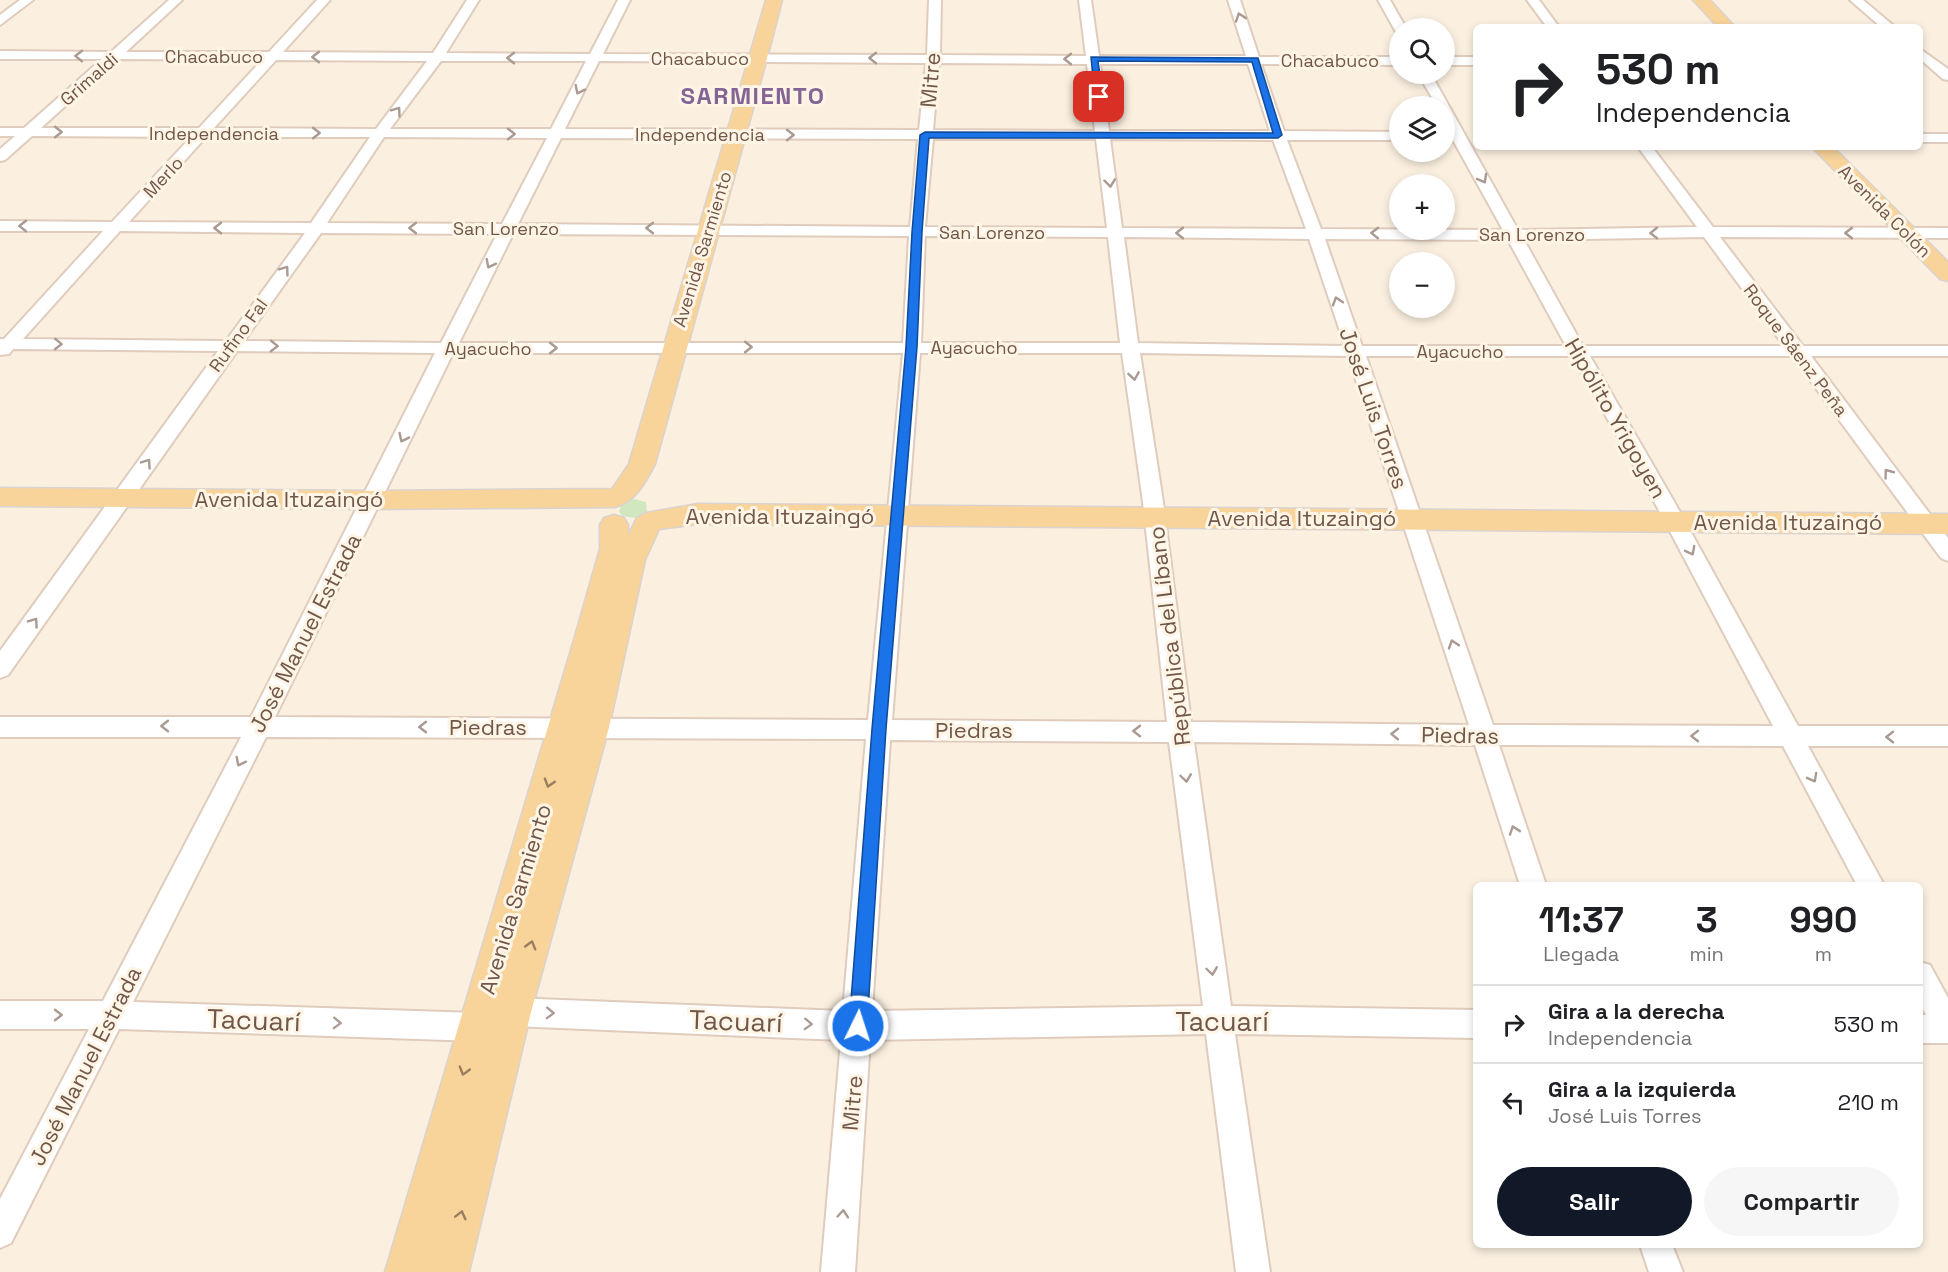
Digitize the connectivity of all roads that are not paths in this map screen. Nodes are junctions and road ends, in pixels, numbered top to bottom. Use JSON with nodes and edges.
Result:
{"nodes":[{"id":1,"x":27,"y":0,"type":"edge"},
{"id":2,"x":176,"y":0,"type":"edge"},
{"id":3,"x":324,"y":0,"type":"edge"},
{"id":4,"x":473,"y":0,"type":"edge"},
{"id":5,"x":624,"y":0,"type":"edge"},
{"id":6,"x":774,"y":0,"type":"edge"},
{"id":7,"x":790,"y":0,"type":"edge"},
{"id":8,"x":935,"y":0,"type":"edge"},
{"id":9,"x":1084,"y":0,"type":"edge"},
{"id":10,"x":1234,"y":0,"type":"edge"},
{"id":11,"x":1384,"y":0,"type":"edge"},
{"id":12,"x":1533,"y":0,"type":"edge"},
{"id":13,"x":1683,"y":0,"type":"edge"},
{"id":14,"x":1701,"y":0,"type":"edge"},
{"id":15,"x":1856,"y":0,"type":"edge"},
{"id":16,"x":1394,"y":18,"type":"edge"},
{"id":17,"x":0,"y":21,"type":"edge"},
{"id":18,"x":1551,"y":24,"type":"edge"},
{"id":19,"x":1706,"y":24,"type":"edge"},
{"id":20,"x":1724,"y":24,"type":"edge"},
{"id":21,"x":1885,"y":24,"type":"edge"},
{"id":22,"x":0,"y":55,"type":"edge"},
{"id":23,"x":115,"y":56,"type":"junction"},
{"id":24,"x":272,"y":56,"type":"junction"},
{"id":25,"x":436,"y":58,"type":"junction"},
{"id":26,"x":596,"y":58,"type":"junction"},
{"id":27,"x":766,"y":58,"type":"junction"},
{"id":28,"x":933,"y":58,"type":"junction"},
{"id":29,"x":1923,"y":58,"type":"edge"},
{"id":30,"x":1094,"y":59,"type":"junction"},
{"id":31,"x":1255,"y":60,"type":"junction"},
{"id":32,"x":1389,"y":61,"type":"edge"},
{"id":33,"x":1455,"y":61,"type":"edge"},
{"id":34,"x":1473,"y":61,"type":"edge"},
{"id":35,"x":1948,"y":61,"type":"edge"},
{"id":36,"x":1948,"y":76,"type":"edge"},
{"id":37,"x":0,"y":132,"type":"edge"},
{"id":38,"x":28,"y":132,"type":"junction"},
{"id":39,"x":204,"y":133,"type":"junction"},
{"id":40,"x":380,"y":133,"type":"junction"},
{"id":41,"x":556,"y":134,"type":"junction"},
{"id":42,"x":744,"y":135,"type":"junction"},
{"id":43,"x":925,"y":135,"type":"junction"},
{"id":44,"x":1278,"y":135,"type":"junction"},
{"id":45,"x":1104,"y":136,"type":"junction"},
{"id":46,"x":1389,"y":136,"type":"edge"},
{"id":47,"x":1460,"y":136,"type":"edge"},
{"id":48,"x":1923,"y":138,"type":"edge"},
{"id":49,"x":1948,"y":138,"type":"edge"},
{"id":50,"x":1647,"y":150,"type":"edge"},
{"id":51,"x":1825,"y":150,"type":"edge"},
{"id":52,"x":1846,"y":150,"type":"edge"},
{"id":53,"x":0,"y":157,"type":"edge"},
{"id":54,"x":0,"y":226,"type":"edge"},
{"id":55,"x":116,"y":228,"type":"junction"},
{"id":56,"x":316,"y":228,"type":"junction"},
{"id":57,"x":509,"y":228,"type":"junction"},
{"id":58,"x":717,"y":229,"type":"junction"},
{"id":59,"x":917,"y":232,"type":"junction"},
{"id":60,"x":1709,"y":232,"type":"junction"},
{"id":61,"x":1116,"y":233,"type":"junction"},
{"id":62,"x":1315,"y":233,"type":"junction"},
{"id":63,"x":1940,"y":233,"type":"edge"},
{"id":64,"x":1907,"y":234,"type":"junction"},
{"id":65,"x":1514,"y":235,"type":"junction"},
{"id":66,"x":1948,"y":250,"type":"edge"},
{"id":67,"x":1948,"y":274,"type":"edge"},
{"id":68,"x":230,"y":346,"type":"junction"},
{"id":69,"x":3,"y":347,"type":"edge"},
{"id":70,"x":682,"y":347,"type":"junction"},
{"id":71,"x":912,"y":347,"type":"junction"},
{"id":72,"x":447,"y":348,"type":"junction"},
{"id":73,"x":1130,"y":348,"type":"junction"},
{"id":74,"x":1577,"y":350,"type":"junction"},
{"id":75,"x":1354,"y":351,"type":"junction"},
{"id":76,"x":1948,"y":351,"type":"edge"},
{"id":77,"x":1796,"y":352,"type":"junction"},
{"id":78,"x":0,"y":496,"type":"edge"},
{"id":79,"x":117,"y":505,"type":"junction"},
{"id":80,"x":369,"y":507,"type":"junction"},
{"id":81,"x":1948,"y":507,"type":"edge"},
{"id":82,"x":897,"y":508,"type":"junction"},
{"id":83,"x":615,"y":509,"type":"junction"},
{"id":84,"x":654,"y":509,"type":"junction"},
{"id":85,"x":1154,"y":510,"type":"junction"},
{"id":86,"x":0,"y":512,"type":"edge"},
{"id":87,"x":1410,"y":512,"type":"junction"},
{"id":88,"x":1670,"y":513,"type":"junction"},
{"id":89,"x":1929,"y":518,"type":"edge"},
{"id":90,"x":1948,"y":553,"type":"edge"},
{"id":91,"x":0,"y":669,"type":"edge"},
{"id":92,"x":259,"y":726,"type":"junction"},
{"id":93,"x":0,"y":727,"type":"edge"},
{"id":94,"x":579,"y":727,"type":"junction"},
{"id":95,"x":879,"y":729,"type":"junction"},
{"id":96,"x":1180,"y":732,"type":"junction"},
{"id":97,"x":1482,"y":735,"type":"junction"},
{"id":98,"x":1948,"y":736,"type":"edge"},
{"id":99,"x":1791,"y":737,"type":"junction"},
{"id":100,"x":1532,"y":882,"type":"edge"},
{"id":101,"x":1869,"y":882,"type":"edge"},
{"id":102,"x":1923,"y":981,"type":"edge"},
{"id":103,"x":512,"y":1012,"type":"junction"},
{"id":104,"x":0,"y":1015,"type":"edge"},
{"id":105,"x":112,"y":1016,"type":"junction"},
{"id":106,"x":1219,"y":1020,"type":"junction"},
{"id":107,"x":1473,"y":1024,"type":"edge"},
{"id":108,"x":858,"y":1026,"type":"junction"},
{"id":109,"x":477,"y":1027,"type":"junction"},
{"id":110,"x":1948,"y":1028,"type":"edge"},
{"id":111,"x":1923,"y":1029,"type":"edge"},
{"id":112,"x":0,"y":1232,"type":"edge"},
{"id":113,"x":1657,"y":1248,"type":"edge"},
{"id":114,"x":407,"y":1272,"type":"edge"},
{"id":115,"x":447,"y":1272,"type":"edge"},
{"id":116,"x":838,"y":1272,"type":"edge"},
{"id":117,"x":1253,"y":1272,"type":"edge"},
{"id":118,"x":1666,"y":1272,"type":"edge"}],
"edges":[{"from":1,"to":17,"type":"street"},
{"from":2,"to":23,"type":"street","name":"Grimaldi"},
{"from":3,"to":24,"type":"street","name":"Merlo"},
{"from":4,"to":25,"type":"street","name":"Rufino Fal"},
{"from":5,"to":26,"type":"street","name":"José Manuel Estrada"},
{"from":6,"to":27,"type":"main road","name":"Avenida Sarmiento"},
{"from":7,"to":27,"type":"main road","name":"Avenida Sarmiento"},
{"from":8,"to":28,"type":"street","name":"Mitre"},
{"from":9,"to":30,"type":"street","name":"República del Líbano"},
{"from":31,"to":10,"type":"street","name":"José Luis Torres","one_way":true},
{"from":11,"to":16,"type":"street"},
{"from":12,"to":18,"type":"street"},
{"from":13,"to":19,"type":"main road"},
{"from":14,"to":20,"type":"main road"},
{"from":15,"to":21,"type":"street"},
{"from":23,"to":22,"type":"street","name":"Chacabuco","one_way":true},
{"from":23,"to":24,"type":"street","name":"Chacabuco"},
{"from":23,"to":38,"type":"street","name":"Grimaldi"},
{"from":25,"to":24,"type":"street","name":"Chacabuco","one_way":true},
{"from":24,"to":39,"type":"street","name":"Merlo"},
{"from":26,"to":25,"type":"street","name":"Chacabuco","one_way":true},
{"from":40,"to":25,"type":"street","name":"Rufino Fal","one_way":true},
{"from":26,"to":27,"type":"street","name":"Chacabuco"},
{"from":26,"to":41,"type":"street","name":"José Manuel Estrada","one_way":true},
{"from":28,"to":27,"type":"street","name":"Chacabuco","one_way":true},
{"from":27,"to":42,"type":"main road","name":"Avenida Sarmiento"},
{"from":30,"to":28,"type":"street","name":"Chacabuco","one_way":true},
{"from":28,"to":43,"type":"street","name":"Mitre"},
{"from":29,"to":35,"type":"street"},
{"from":29,"to":36,"type":"street"},
{"from":30,"to":31,"type":"street","name":"Chacabuco"},
{"from":30,"to":45,"type":"street","name":"República del Líbano"},
{"from":31,"to":32,"type":"street","name":"Chacabuco"},
{"from":31,"to":44,"type":"street","name":"José Luis Torres"},
{"from":33,"to":34,"type":"street"},
{"from":37,"to":38,"type":"street","name":"Independencia"},
{"from":38,"to":39,"type":"street","name":"Independencia","one_way":true},
{"from":38,"to":53,"type":"street","name":"Grimaldi"},
{"from":39,"to":40,"type":"street","name":"Independencia","one_way":true},
{"from":39,"to":55,"type":"street","name":"Merlo"},
{"from":40,"to":41,"type":"street","name":"Independencia","one_way":true},
{"from":40,"to":56,"type":"street","name":"Rufino Fal"},
{"from":41,"to":42,"type":"street","name":"Independencia"},
{"from":41,"to":57,"type":"street","name":"José Manuel Estrada"},
{"from":42,"to":43,"type":"street","name":"Independencia","one_way":true},
{"from":42,"to":58,"type":"main road","name":"Avenida Sarmiento"},
{"from":43,"to":45,"type":"street","name":"Independencia"},
{"from":43,"to":59,"type":"street","name":"Mitre"},
{"from":44,"to":45,"type":"street","name":"Independencia"},
{"from":44,"to":46,"type":"street","name":"Independencia"},
{"from":44,"to":62,"type":"street","name":"José Luis Torres"},
{"from":45,"to":61,"type":"street","name":"República del Líbano","one_way":true},
{"from":47,"to":65,"type":"street","name":"Hipólito Yrigoyen","one_way":true},
{"from":48,"to":49,"type":"street"},
{"from":50,"to":60,"type":"street","name":"Roque Sáenz Peña"},
{"from":51,"to":64,"type":"main road","name":"Avenida Colón"},
{"from":52,"to":63,"type":"main road","name":"Avenida Colón"},
{"from":55,"to":54,"type":"street","name":"San Lorenzo","one_way":true},
{"from":56,"to":55,"type":"street","name":"San Lorenzo","one_way":true},
{"from":55,"to":69,"type":"street","name":"Merlo"},
{"from":57,"to":56,"type":"street","name":"San Lorenzo","one_way":true},
{"from":68,"to":56,"type":"street","name":"Rufino Fal","one_way":true},
{"from":58,"to":57,"type":"street","name":"San Lorenzo","one_way":true},
{"from":57,"to":72,"type":"street","name":"José Manuel Estrada","one_way":true},
{"from":58,"to":59,"type":"street","name":"San Lorenzo"},
{"from":58,"to":70,"type":"main road","name":"Avenida Sarmiento"},
{"from":59,"to":61,"type":"street","name":"San Lorenzo"},
{"from":59,"to":71,"type":"street","name":"Mitre"},
{"from":64,"to":60,"type":"street","name":"San Lorenzo","one_way":true},
{"from":60,"to":65,"type":"street","name":"San Lorenzo","one_way":true},
{"from":60,"to":77,"type":"street","name":"Roque Sáenz Peña"},
{"from":62,"to":61,"type":"street","name":"San Lorenzo","one_way":true},
{"from":61,"to":73,"type":"street","name":"República del Líbano"},
{"from":65,"to":62,"type":"street","name":"San Lorenzo","one_way":true},
{"from":75,"to":62,"type":"street","name":"José Luis Torres","one_way":true},
{"from":63,"to":64,"type":"street","name":"San Lorenzo"},
{"from":63,"to":66,"type":"main road","name":"Avenida Colón"},
{"from":64,"to":67,"type":"main road","name":"Avenida Colón"},
{"from":65,"to":74,"type":"street","name":"Hipólito Yrigoyen"},
{"from":69,"to":68,"type":"street","name":"Ayacucho","one_way":true},
{"from":68,"to":72,"type":"street","name":"Ayacucho","one_way":true},
{"from":79,"to":68,"type":"street","name":"Rufino Fal","one_way":true},
{"from":70,"to":71,"type":"street","name":"Ayacucho","one_way":true},
{"from":72,"to":70,"type":"street","name":"Ayacucho","one_way":true},
{"from":70,"to":83,"type":"main road","name":"Avenida Sarmiento"},
{"from":70,"to":84,"type":"main road","name":"Avenida Sarmiento"},
{"from":71,"to":73,"type":"street","name":"Ayacucho"},
{"from":71,"to":82,"type":"street","name":"Mitre"},
{"from":72,"to":80,"type":"street","name":"José Manuel Estrada","one_way":true},
{"from":73,"to":75,"type":"street","name":"Ayacucho"},
{"from":73,"to":85,"type":"street","name":"República del Líbano","one_way":true},
{"from":74,"to":75,"type":"street","name":"Ayacucho"},
{"from":74,"to":77,"type":"street","name":"Ayacucho"},
{"from":74,"to":88,"type":"street","name":"Hipólito Yrigoyen"},
{"from":75,"to":87,"type":"street","name":"José Luis Torres"},
{"from":76,"to":77,"type":"street","name":"Ayacucho"},
{"from":89,"to":77,"type":"street","name":"Roque Sáenz Peña","one_way":true},
{"from":78,"to":79,"type":"main road","name":"Avenida Ituzaingó"},
{"from":79,"to":80,"type":"main road","name":"Avenida Ituzaingó"},
{"from":79,"to":86,"type":"main road","name":"Avenida Ituzaingó"},
{"from":91,"to":79,"type":"street","name":"Rufino Fal","one_way":true},
{"from":80,"to":83,"type":"main road","name":"Avenida Ituzaingó"},
{"from":80,"to":92,"type":"street","name":"José Manuel Estrada"},
{"from":81,"to":89,"type":"main road","name":"Avenida Ituzaingó"},
{"from":82,"to":84,"type":"main road","name":"Avenida Ituzaingó"},
{"from":82,"to":85,"type":"main road","name":"Avenida Ituzaingó"},
{"from":82,"to":95,"type":"street","name":"Mitre"},
{"from":83,"to":84,"type":"main road"},
{"from":83,"to":84,"type":"main road"},
{"from":83,"to":94,"type":"main road","name":"Avenida Sarmiento"},
{"from":84,"to":94,"type":"main road","name":"Avenida Sarmiento"},
{"from":85,"to":87,"type":"main road","name":"Avenida Ituzaingó"},
{"from":85,"to":96,"type":"street","name":"República del Líbano"},
{"from":87,"to":88,"type":"main road","name":"Avenida Ituzaingó"},
{"from":97,"to":87,"type":"street","name":"José Luis Torres","one_way":true},
{"from":88,"to":89,"type":"main road","name":"Avenida Ituzaingó"},
{"from":88,"to":99,"type":"street","name":"Hipólito Yrigoyen","one_way":true},
{"from":89,"to":90,"type":"street","name":"Roque Sáenz Peña"},
{"from":92,"to":93,"type":"street","name":"Piedras","one_way":true},
{"from":94,"to":92,"type":"street","name":"Piedras","one_way":true},
{"from":92,"to":105,"type":"street","name":"José Manuel Estrada","one_way":true},
{"from":94,"to":95,"type":"street","name":"Piedras"},
{"from":103,"to":94,"type":"main road","name":"Avenida Sarmiento","one_way":true},
{"from":94,"to":109,"type":"main road","name":"Avenida Sarmiento","one_way":true},
{"from":96,"to":95,"type":"street","name":"Piedras","one_way":true},
{"from":95,"to":108,"type":"street","name":"Mitre"},
{"from":97,"to":96,"type":"street","name":"Piedras","one_way":true},
{"from":96,"to":106,"type":"street","name":"República del Líbano","one_way":true},
{"from":99,"to":97,"type":"street","name":"Piedras","one_way":true},
{"from":100,"to":97,"type":"street","name":"José Luis Torres","one_way":true},
{"from":98,"to":99,"type":"street","name":"Piedras","one_way":true},
{"from":99,"to":101,"type":"street","name":"Hipólito Yrigoyen","one_way":true},
{"from":102,"to":110,"type":"street"},
{"from":103,"to":108,"type":"street","name":"Tacuarí","one_way":true},
{"from":103,"to":109,"type":"street","name":"Tacuarí"},
{"from":115,"to":103,"type":"main road","name":"Avenida Sarmiento","one_way":true},
{"from":104,"to":105,"type":"street","name":"Tacuarí","one_way":true},
{"from":105,"to":109,"type":"street","name":"Tacuarí","one_way":true},
{"from":105,"to":112,"type":"street","name":"José Manuel Estrada"},
{"from":106,"to":107,"type":"street","name":"Tacuarí"},
{"from":106,"to":108,"type":"street","name":"Tacuarí"},
{"from":106,"to":117,"type":"street","name":"República del Líbano"},
{"from":116,"to":108,"type":"street","name":"Mitre","one_way":true},
{"from":109,"to":114,"type":"main road","name":"Avenida Sarmiento","one_way":true},
{"from":110,"to":111,"type":"street"},
{"from":113,"to":118,"type":"street"}]}
